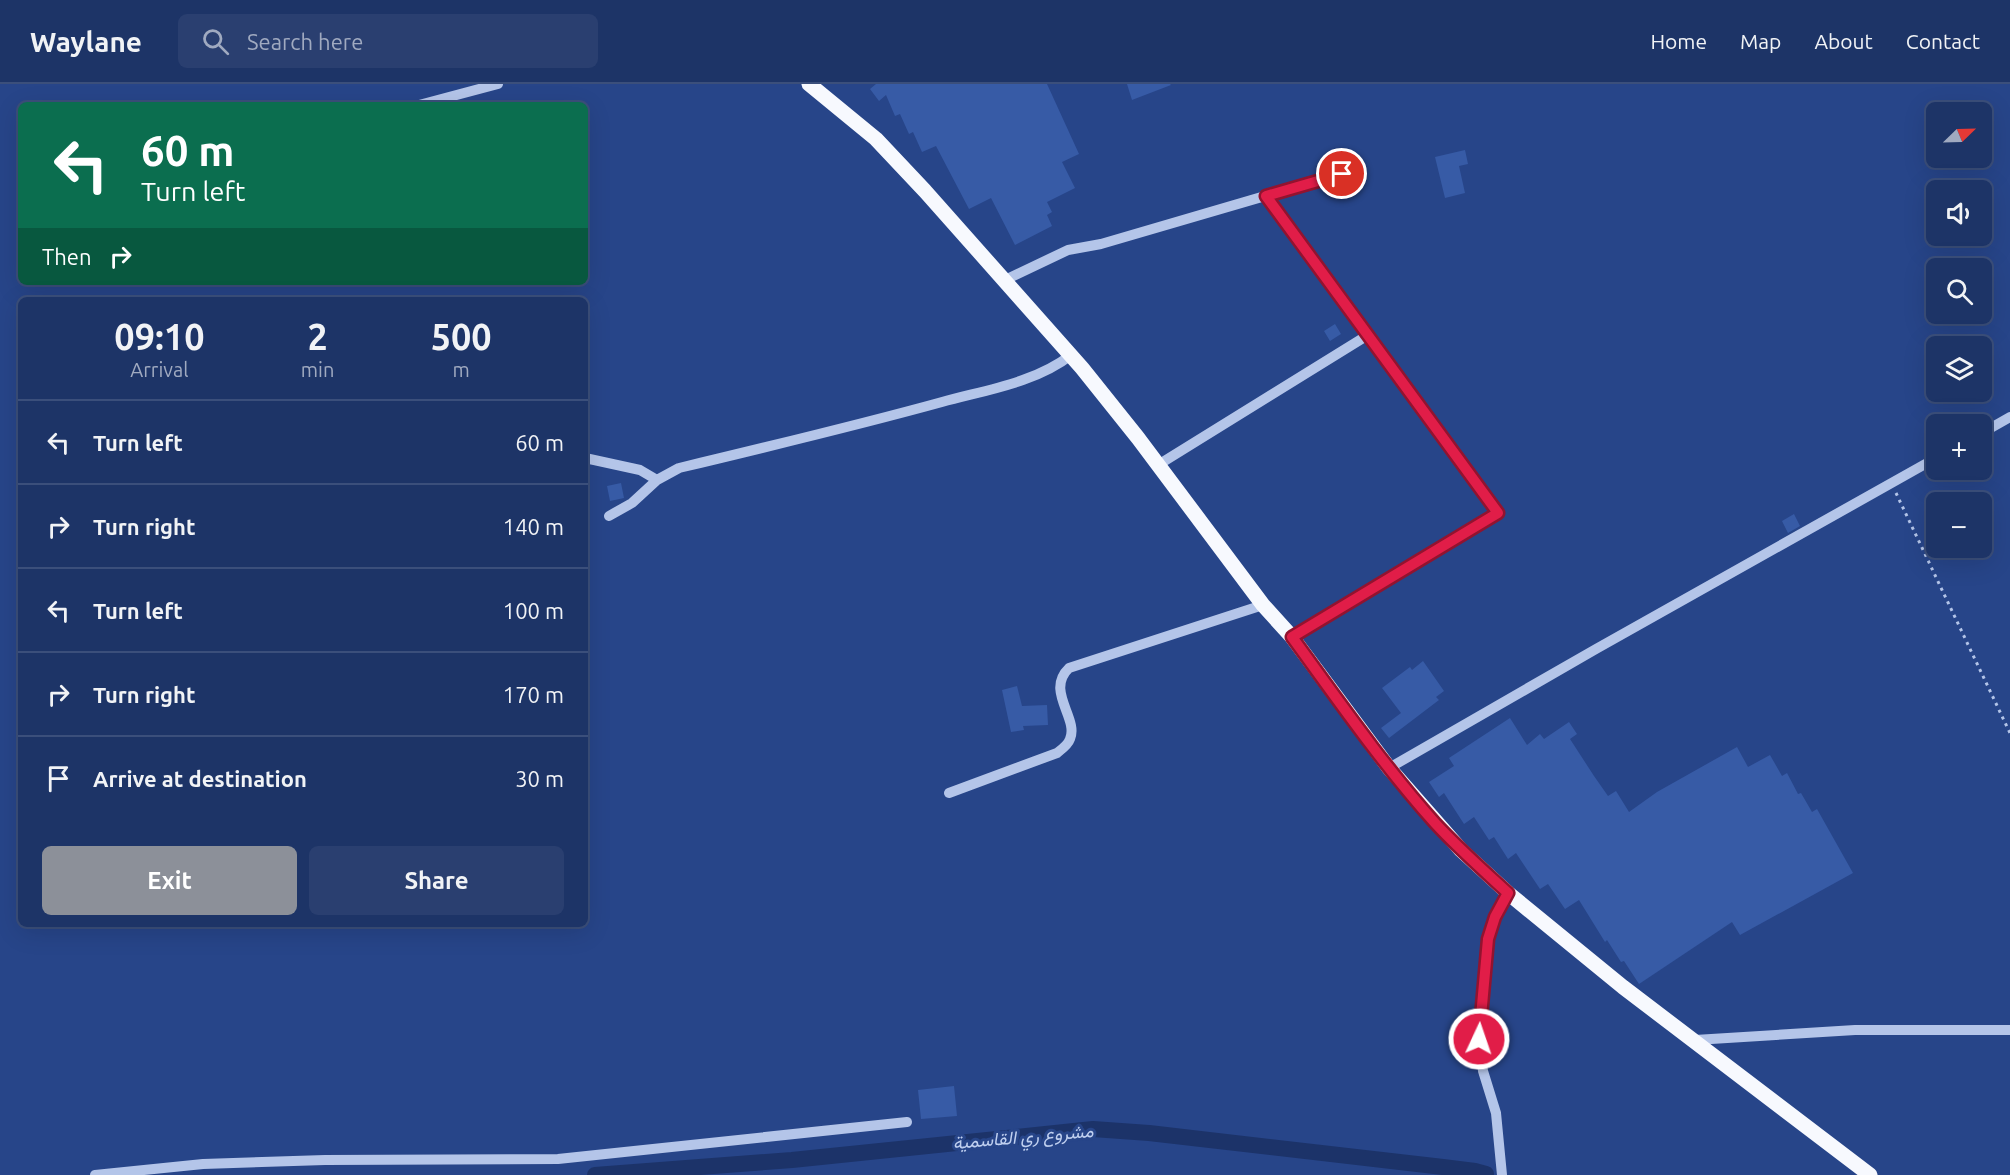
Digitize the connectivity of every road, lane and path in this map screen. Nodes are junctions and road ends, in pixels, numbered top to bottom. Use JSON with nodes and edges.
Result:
{"nodes":[{"id":1,"x":498,"y":84,"type":"edge"},
{"id":2,"x":809,"y":84,"type":"edge"},
{"id":3,"x":430,"y":102,"type":"edge"},
{"id":4,"x":1361,"y":168,"type":"dead end"},
{"id":5,"x":1266,"y":196,"type":"junction"},
{"id":6,"x":1005,"y":280,"type":"junction"},
{"id":7,"x":1368,"y":335,"type":"junction"},
{"id":8,"x":1071,"y":355,"type":"junction"},
{"id":9,"x":2010,"y":417,"type":"edge"},
{"id":10,"x":1992,"y":427,"type":"edge"},
{"id":11,"x":588,"y":459,"type":"edge"},
{"id":12,"x":1926,"y":464,"type":"edge"},
{"id":13,"x":1158,"y":465,"type":"junction"},
{"id":14,"x":657,"y":480,"type":"junction"},
{"id":15,"x":1891,"y":483,"type":"junction"},
{"id":16,"x":609,"y":516,"type":"dead end"},
{"id":17,"x":1263,"y":605,"type":"junction"},
{"id":18,"x":1292,"y":637,"type":"junction"},
{"id":19,"x":2010,"y":733,"type":"edge"},
{"id":20,"x":1389,"y":768,"type":"junction"},
{"id":21,"x":949,"y":794,"type":"dead end"},
{"id":22,"x":1508,"y":893,"type":"junction"},
{"id":23,"x":2010,"y":1030,"type":"edge"},
{"id":24,"x":1695,"y":1040,"type":"junction"},
{"id":25,"x":907,"y":1122,"type":"dead end"},
{"id":26,"x":95,"y":1175,"type":"edge"},
{"id":27,"x":1502,"y":1175,"type":"edge"},
{"id":28,"x":1870,"y":1175,"type":"edge"}],
"edges":[{"from":1,"to":3,"type":"street"},
{"from":2,"to":6,"type":"main road"},
{"from":4,"to":5,"type":"street"},
{"from":5,"to":6,"type":"street"},
{"from":5,"to":7,"type":"street"},
{"from":6,"to":8,"type":"main road"},
{"from":7,"to":13,"type":"street"},
{"from":7,"to":18,"type":"street"},
{"from":8,"to":13,"type":"main road"},
{"from":8,"to":14,"type":"street"},
{"from":9,"to":10,"type":"street"},
{"from":11,"to":14,"type":"street"},
{"from":12,"to":15,"type":"street"},
{"from":13,"to":17,"type":"main road"},
{"from":14,"to":16,"type":"street"},
{"from":15,"to":19,"type":"path"},
{"from":15,"to":20,"type":"street"},
{"from":17,"to":18,"type":"main road"},
{"from":17,"to":21,"type":"street"},
{"from":18,"to":20,"type":"main road"},
{"from":20,"to":22,"type":"main road"},
{"from":22,"to":24,"type":"main road"},
{"from":22,"to":27,"type":"street"},
{"from":23,"to":24,"type":"street"},
{"from":24,"to":28,"type":"main road"},
{"from":25,"to":26,"type":"street"}]}
